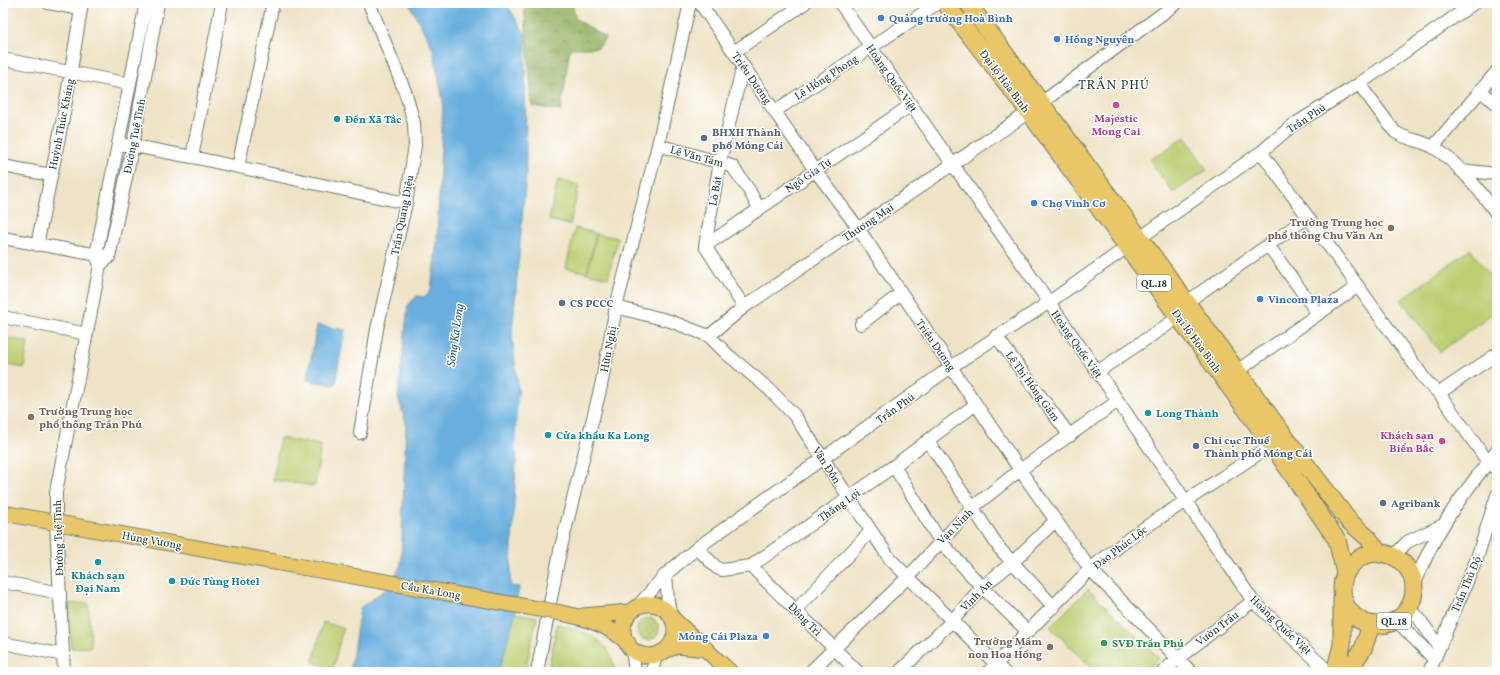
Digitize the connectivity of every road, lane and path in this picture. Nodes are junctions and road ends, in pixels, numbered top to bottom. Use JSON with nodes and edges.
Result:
{"nodes":[{"id":1,"x":48,"y":3,"type":"edge"},
{"id":2,"x":146,"y":3,"type":"edge"},
{"id":3,"x":158,"y":3,"type":"edge"},
{"id":4,"x":222,"y":3,"type":"edge"},
{"id":5,"x":273,"y":3,"type":"edge"},
{"id":6,"x":368,"y":3,"type":"edge"},
{"id":7,"x":690,"y":3,"type":"edge"},
{"id":8,"x":700,"y":3,"type":"edge"},
{"id":9,"x":806,"y":3,"type":"edge"},
{"id":10,"x":840,"y":3,"type":"edge"},
{"id":11,"x":938,"y":3,"type":"edge"},
{"id":12,"x":945,"y":3,"type":"edge"},
{"id":13,"x":968,"y":3,"type":"edge"},
{"id":14,"x":1177,"y":3,"type":"edge"},
{"id":15,"x":1474,"y":3,"type":"edge"},
{"id":16,"x":81,"y":6,"type":"edge"},
{"id":17,"x":872,"y":48,"type":"junction"},
{"id":18,"x":734,"y":52,"type":"junction"},
{"id":19,"x":3,"y":59,"type":"edge"},
{"id":20,"x":743,"y":65,"type":"junction"},
{"id":21,"x":1497,"y":71,"type":"edge"},
{"id":22,"x":70,"y":72,"type":"junction"},
{"id":23,"x":130,"y":84,"type":"junction"},
{"id":24,"x":1359,"y":84,"type":"junction"},
{"id":25,"x":1480,"y":90,"type":"junction"},
{"id":26,"x":911,"y":105,"type":"junction"},
{"id":27,"x":1497,"y":105,"type":"edge"},
{"id":28,"x":1035,"y":107,"type":"junction"},
{"id":29,"x":775,"y":111,"type":"junction"},
{"id":30,"x":118,"y":143,"type":"junction"},
{"id":31,"x":133,"y":145,"type":"junction"},
{"id":32,"x":658,"y":145,"type":"junction"},
{"id":33,"x":1432,"y":147,"type":"junction"},
{"id":34,"x":1261,"y":152,"type":"junction"},
{"id":35,"x":192,"y":157,"type":"junction"},
{"id":36,"x":720,"y":162,"type":"junction"},
{"id":37,"x":953,"y":165,"type":"junction"},
{"id":38,"x":3,"y":166,"type":"edge"},
{"id":39,"x":238,"y":167,"type":"junction"},
{"id":40,"x":815,"y":170,"type":"junction"},
{"id":41,"x":1460,"y":170,"type":"junction"},
{"id":42,"x":1497,"y":174,"type":"edge"},
{"id":43,"x":51,"y":175,"type":"junction"},
{"id":44,"x":406,"y":203,"type":"junction"},
{"id":45,"x":759,"y":209,"type":"junction"},
{"id":46,"x":1497,"y":214,"type":"edge"},
{"id":47,"x":1308,"y":217,"type":"junction"},
{"id":48,"x":858,"y":228,"type":"junction"},
{"id":49,"x":3,"y":238,"type":"edge"},
{"id":50,"x":1134,"y":242,"type":"junction"},
{"id":51,"x":37,"y":245,"type":"junction"},
{"id":52,"x":1268,"y":245,"type":"junction"},
{"id":53,"x":705,"y":246,"type":"junction"},
{"id":54,"x":101,"y":259,"type":"junction"},
{"id":55,"x":1358,"y":286,"type":"junction"},
{"id":56,"x":900,"y":294,"type":"junction"},
{"id":57,"x":1048,"y":303,"type":"junction"},
{"id":58,"x":616,"y":307,"type":"junction"},
{"id":59,"x":744,"y":307,"type":"junction"},
{"id":60,"x":1183,"y":310,"type":"junction"},
{"id":61,"x":1318,"y":314,"type":"junction"},
{"id":62,"x":3,"y":317,"type":"edge"},
{"id":63,"x":861,"y":324,"type":"dead end"},
{"id":64,"x":87,"y":334,"type":"junction"},
{"id":65,"x":710,"y":336,"type":"junction"},
{"id":66,"x":996,"y":336,"type":"junction"},
{"id":67,"x":1497,"y":354,"type":"edge"},
{"id":68,"x":951,"y":367,"type":"junction"},
{"id":69,"x":1097,"y":372,"type":"junction"},
{"id":70,"x":1237,"y":372,"type":"junction"},
{"id":71,"x":1439,"y":393,"type":"junction"},
{"id":72,"x":1118,"y":401,"type":"junction"},
{"id":73,"x":976,"y":404,"type":"junction"},
{"id":74,"x":360,"y":433,"type":"dead end"},
{"id":75,"x":1070,"y":436,"type":"junction"},
{"id":76,"x":928,"y":440,"type":"junction"},
{"id":77,"x":1279,"y":441,"type":"junction"},
{"id":78,"x":1497,"y":451,"type":"edge"},
{"id":79,"x":824,"y":459,"type":"junction"},
{"id":80,"x":894,"y":466,"type":"junction"},
{"id":81,"x":1493,"y":466,"type":"edge"},
{"id":82,"x":1020,"y":470,"type":"junction"},
{"id":83,"x":1497,"y":495,"type":"edge"},
{"id":84,"x":849,"y":498,"type":"junction"},
{"id":85,"x":1186,"y":500,"type":"junction"},
{"id":86,"x":972,"y":508,"type":"junction"},
{"id":87,"x":3,"y":513,"type":"edge"},
{"id":88,"x":1055,"y":521,"type":"junction"},
{"id":89,"x":56,"y":523,"type":"junction"},
{"id":90,"x":1441,"y":526,"type":"junction"},
{"id":91,"x":871,"y":531,"type":"junction"},
{"id":92,"x":940,"y":541,"type":"junction"},
{"id":93,"x":697,"y":548,"type":"junction"},
{"id":94,"x":1386,"y":555,"type":"junction"},
{"id":95,"x":1013,"y":562,"type":"junction"},
{"id":96,"x":751,"y":566,"type":"junction"},
{"id":97,"x":302,"y":567,"type":"joint"},
{"id":98,"x":1090,"y":569,"type":"junction"},
{"id":99,"x":666,"y":574,"type":"junction"},
{"id":100,"x":908,"y":577,"type":"junction"},
{"id":101,"x":1344,"y":580,"type":"junction"},
{"id":102,"x":3,"y":582,"type":"edge"},
{"id":103,"x":1414,"y":586,"type":"junction"},
{"id":104,"x":982,"y":587,"type":"junction"},
{"id":105,"x":60,"y":593,"type":"junction"},
{"id":106,"x":1253,"y":601,"type":"junction"},
{"id":107,"x":1054,"y":607,"type":"junction"},
{"id":108,"x":633,"y":610,"type":"junction"},
{"id":109,"x":796,"y":610,"type":"junction"},
{"id":110,"x":1402,"y":614,"type":"junction"},
{"id":111,"x":576,"y":616,"type":"junction"},
{"id":112,"x":672,"y":617,"type":"junction"},
{"id":113,"x":952,"y":621,"type":"junction"},
{"id":114,"x":1371,"y":625,"type":"junction"},
{"id":115,"x":1027,"y":631,"type":"junction"},
{"id":116,"x":3,"y":643,"type":"edge"},
{"id":117,"x":630,"y":646,"type":"junction"},
{"id":118,"x":1439,"y":647,"type":"junction"},
{"id":119,"x":706,"y":649,"type":"junction"},
{"id":120,"x":834,"y":649,"type":"junction"},
{"id":121,"x":660,"y":653,"type":"junction"},
{"id":122,"x":64,"y":655,"type":"junction"},
{"id":123,"x":1176,"y":659,"type":"junction"},
{"id":124,"x":1434,"y":659,"type":"junction"},
{"id":125,"x":996,"y":669,"type":"edge"},
{"id":126,"x":64,"y":672,"type":"edge"},
{"id":127,"x":537,"y":672,"type":"edge"},
{"id":128,"x":635,"y":672,"type":"edge"},
{"id":129,"x":652,"y":672,"type":"edge"},
{"id":130,"x":730,"y":672,"type":"edge"},
{"id":131,"x":810,"y":672,"type":"edge"},
{"id":132,"x":858,"y":672,"type":"edge"},
{"id":133,"x":899,"y":672,"type":"edge"},
{"id":134,"x":1163,"y":672,"type":"edge"},
{"id":135,"x":1191,"y":672,"type":"edge"},
{"id":136,"x":1329,"y":672,"type":"edge"},
{"id":137,"x":1335,"y":672,"type":"edge"},
{"id":138,"x":1351,"y":672,"type":"edge"},
{"id":139,"x":1429,"y":672,"type":"edge"}],
"edges":[{"from":1,"to":16,"type":"street"},
{"from":2,"to":23,"type":"street","name":"Đường Tuệ Tĩnh"},
{"from":3,"to":31,"type":"street","name":"Đường Tuệ Tĩnh"},
{"from":4,"to":35,"type":"street"},
{"from":5,"to":39,"type":"street"},
{"from":6,"to":44,"type":"street","name":"Trần Quang Diệu"},
{"from":7,"to":32,"type":"street","name":"Hữu Nghị"},
{"from":8,"to":18,"type":"street","name":"Triều Dương"},
{"from":9,"to":18,"type":"street"},
{"from":10,"to":17,"type":"street","name":"Hoàng Quốc Việt"},
{"from":11,"to":17,"type":"street","name":"Lê Hồng Phong"},
{"from":12,"to":28,"type":"highway","name":"Đại lộ Hòa Bình","number":"QL.18"},
{"from":13,"to":28,"type":"highway","name":"Đại lộ Hòa Bình","number":"QL.18"},
{"from":14,"to":28,"type":"street","name":"Thương Mại"},
{"from":15,"to":24,"type":"street","name":"Trần Phú"},
{"from":16,"to":22,"type":"street","name":"Huỳnh Thúc Kháng"},
{"from":17,"to":26,"type":"street","name":"Hoàng Quốc Việt"},
{"from":17,"to":29,"type":"street","name":"Lê Hồng Phong"},
{"from":18,"to":20,"type":"street","name":"Triều Dương"},
{"from":19,"to":22,"type":"street"},
{"from":20,"to":29,"type":"street","name":"Triều Dương"},
{"from":20,"to":36,"type":"street","name":"Lò Bát"},
{"from":21,"to":25,"type":"street"},
{"from":22,"to":23,"type":"street"},
{"from":22,"to":43,"type":"street","name":"Huỳnh Thúc Kháng"},
{"from":23,"to":30,"type":"street","name":"Đường Tuệ Tĩnh"},
{"from":24,"to":33,"type":"street"},
{"from":24,"to":34,"type":"street","name":"Trần Phú"},
{"from":25,"to":27,"type":"street"},
{"from":25,"to":33,"type":"street"},
{"from":26,"to":37,"type":"street","name":"Hoàng Quốc Việt"},
{"from":26,"to":40,"type":"street","name":"Ngô Gia Tự"},
{"from":28,"to":37,"type":"street","name":"Thương Mại"},
{"from":28,"to":50,"type":"highway","name":"Đại lộ Hòa Bình","number":"QL.18"},
{"from":29,"to":40,"type":"street","name":"Triều Dương"},
{"from":30,"to":31,"type":"street"},
{"from":30,"to":54,"type":"street","name":"Đường Tuệ Tĩnh"},
{"from":31,"to":35,"type":"street"},
{"from":31,"to":54,"type":"street","name":"Đường Tuệ Tĩnh"},
{"from":32,"to":36,"type":"street","name":"Lê Văn Tám"},
{"from":32,"to":58,"type":"street","name":"Hữu Nghị"},
{"from":33,"to":41,"type":"street"},
{"from":34,"to":47,"type":"street"},
{"from":34,"to":50,"type":"street","name":"Trần Phú"},
{"from":35,"to":39,"type":"street"},
{"from":36,"to":45,"type":"street","name":"Lê Văn Tám"},
{"from":36,"to":53,"type":"street","name":"Lò Bát"},
{"from":37,"to":48,"type":"street","name":"Thương Mại"},
{"from":37,"to":57,"type":"street","name":"Hoàng Quốc Việt"},
{"from":38,"to":43,"type":"street"},
{"from":39,"to":44,"type":"street"},
{"from":40,"to":45,"type":"street","name":"Ngô Gia Tự"},
{"from":40,"to":48,"type":"street","name":"Triều Dương"},
{"from":41,"to":42,"type":"street"},
{"from":41,"to":46,"type":"street"},
{"from":43,"to":51,"type":"street","name":"Huỳnh Thúc Kháng"},
{"from":44,"to":74,"type":"street","name":"Trần Quang Diệu"},
{"from":45,"to":53,"type":"street","name":"Ngô Gia Tự"},
{"from":47,"to":52,"type":"street"},
{"from":47,"to":55,"type":"street"},
{"from":48,"to":56,"type":"street","name":"Triều Dương"},
{"from":48,"to":59,"type":"street","name":"Thương Mại"},
{"from":49,"to":51,"type":"street"},
{"from":50,"to":57,"type":"street","name":"Trần Phú"},
{"from":50,"to":60,"type":"highway","name":"Đại lộ Hòa Bình","number":"QL.18"},
{"from":51,"to":54,"type":"street"},
{"from":52,"to":60,"type":"street"},
{"from":52,"to":61,"type":"street"},
{"from":53,"to":59,"type":"street"},
{"from":54,"to":64,"type":"street","name":"Đường Tuệ Tĩnh"},
{"from":55,"to":61,"type":"street"},
{"from":55,"to":71,"type":"street"},
{"from":56,"to":63,"type":"street"},
{"from":56,"to":68,"type":"street","name":"Triều Dương"},
{"from":57,"to":66,"type":"street","name":"Trần Phú"},
{"from":57,"to":69,"type":"street","name":"Hoàng Quốc Việt"},
{"from":58,"to":65,"type":"street","name":"Vân Đồn"},
{"from":58,"to":127,"type":"street","name":"Hữu Nghị"},
{"from":59,"to":65,"type":"street","name":"Thương Mại"},
{"from":60,"to":69,"type":"street"},
{"from":60,"to":70,"type":"highway","name":"Đại lộ Hòa Bình","number":"QL.18"},
{"from":60,"to":77,"type":"highway","name":"Đại lộ Hòa Bình","number":"QL.18"},
{"from":61,"to":70,"type":"street"},
{"from":62,"to":64,"type":"street"},
{"from":64,"to":89,"type":"street","name":"Đường Tuệ Tĩnh"},
{"from":65,"to":79,"type":"street","name":"Vân Đồn"},
{"from":66,"to":68,"type":"street","name":"Trần Phú"},
{"from":66,"to":75,"type":"street","name":"Lê Thị Hồng Gấm"},
{"from":67,"to":71,"type":"street"},
{"from":68,"to":73,"type":"street","name":"Triều Dương"},
{"from":68,"to":79,"type":"street","name":"Trần Phú"},
{"from":69,"to":72,"type":"street","name":"Hoàng Quốc Việt"},
{"from":70,"to":77,"type":"highway","name":"Đại lộ Hòa Bình","number":"QL.18"},
{"from":71,"to":81,"type":"street"},
{"from":72,"to":75,"type":"street","name":"Vạn Ninh"},
{"from":72,"to":85,"type":"street","name":"Hoàng Quốc Việt"},
{"from":73,"to":76,"type":"street","name":"Thắng Lợi"},
{"from":73,"to":82,"type":"street","name":"Triều Dương"},
{"from":75,"to":82,"type":"street","name":"Vạn Ninh"},
{"from":76,"to":80,"type":"street","name":"Thắng Lợi"},
{"from":76,"to":86,"type":"street"},
{"from":77,"to":85,"type":"street","name":"Đào Phúc Lộc"},
{"from":77,"to":94,"type":"highway","name":"Đại lộ Hòa Bình","number":"QL.18"},
{"from":77,"to":101,"type":"highway","name":"Đại lộ Hòa Bình","number":"QL.18"},
{"from":78,"to":81,"type":"street"},
{"from":79,"to":84,"type":"street","name":"Vân Đồn"},
{"from":79,"to":93,"type":"street","name":"Trần Phú"},
{"from":80,"to":84,"type":"street","name":"Thắng Lợi"},
{"from":80,"to":92,"type":"street"},
{"from":81,"to":90,"type":"street"},
{"from":82,"to":86,"type":"street","name":"Vạn Ninh"},
{"from":82,"to":88,"type":"street","name":"Triều Dương"},
{"from":83,"to":118,"type":"street","name":"Trần Thủ Độ"},
{"from":84,"to":91,"type":"street","name":"Vân Đồn"},
{"from":84,"to":96,"type":"street","name":"Thắng Lợi"},
{"from":85,"to":98,"type":"street","name":"Đào Phúc Lộc"},
{"from":85,"to":106,"type":"street","name":"Hoàng Quốc Việt"},
{"from":86,"to":92,"type":"street","name":"Vạn Ninh"},
{"from":86,"to":95,"type":"street"},
{"from":87,"to":89,"type":"main road","name":"Hùng Vương"},
{"from":88,"to":95,"type":"street","name":"Vĩnh An"},
{"from":88,"to":98,"type":"street","name":"Triều Dương"},
{"from":89,"to":97,"type":"main road","name":"Hùng Vương"},
{"from":89,"to":105,"type":"street","name":"Đường Tuệ Tĩnh"},
{"from":90,"to":94,"type":"street"},
{"from":90,"to":103,"type":"street"},
{"from":91,"to":100,"type":"street","name":"Vân Đồn"},
{"from":91,"to":109,"type":"street"},
{"from":92,"to":100,"type":"street","name":"Vạn Ninh"},
{"from":92,"to":104,"type":"street"},
{"from":93,"to":96,"type":"street","name":"Thắng Lợi"},
{"from":93,"to":99,"type":"street","name":"Trần Phú"},
{"from":94,"to":101,"type":"highway"},
{"from":94,"to":103,"type":"highway","number":"QL.18"},
{"from":95,"to":104,"type":"street","name":"Vĩnh An"},
{"from":95,"to":107,"type":"street"},
{"from":96,"to":109,"type":"street","name":"Đông Trì"},
{"from":97,"to":111,"type":"main road","name":"Cầu Ka Long","bridge":true},
{"from":98,"to":107,"type":"street","name":"Đào Phúc Lộc"},
{"from":98,"to":123,"type":"street","name":"Triều Dương"},
{"from":99,"to":108,"type":"street","name":"Trần Phú"},
{"from":99,"to":112,"type":"street"},
{"from":100,"to":113,"type":"street","name":"Vân Đồn"},
{"from":100,"to":120,"type":"street","name":"Vạn Ninh"},
{"from":101,"to":114,"type":"highway","number":"QL.18"},
{"from":101,"to":137,"type":"highway","name":"Đại lộ Hòa Bình","number":"QL.18"},
{"from":102,"to":105,"type":"street"},
{"from":103,"to":110,"type":"highway","number":"QL.18"},
{"from":104,"to":113,"type":"street","name":"Vĩnh An"},
{"from":104,"to":115,"type":"street"},
{"from":105,"to":122,"type":"street","name":"Đường Tuệ Tĩnh"},
{"from":106,"to":123,"type":"street","name":"Vườn Trầu"},
{"from":106,"to":136,"type":"street","name":"Hoàng Quốc Việt"},
{"from":107,"to":115,"type":"street","name":"Đào Phúc Lộc"},
{"from":108,"to":111,"type":"main road"},
{"from":108,"to":112,"type":"main road"},
{"from":108,"to":117,"type":"main road"},
{"from":109,"to":120,"type":"street","name":"Đông Trì"},
{"from":110,"to":114,"type":"highway","number":"QL.18"},
{"from":110,"to":118,"type":"street"},
{"from":110,"to":124,"type":"street"},
{"from":111,"to":117,"type":"main road"},
{"from":112,"to":119,"type":"main road"},
{"from":112,"to":121,"type":"main road"},
{"from":113,"to":125,"type":"street","name":"Vân Đồn"},
{"from":113,"to":133,"type":"street","name":"Vĩnh An"},
{"from":114,"to":138,"type":"highway","number":"QL.18"},
{"from":115,"to":125,"type":"street","name":"Đào Phúc Lộc"},
{"from":116,"to":122,"type":"street"},
{"from":117,"to":121,"type":"main road"},
{"from":117,"to":128,"type":"street"},
{"from":118,"to":124,"type":"street","name":"Trần Thủ Độ"},
{"from":119,"to":121,"type":"main road"},
{"from":119,"to":130,"type":"main road"},
{"from":120,"to":131,"type":"street","name":"Vạn Ninh"},
{"from":120,"to":132,"type":"street","name":"Đông Trì"},
{"from":121,"to":129,"type":"street"},
{"from":122,"to":126,"type":"street","name":"Đường Tuệ Tĩnh"},
{"from":123,"to":134,"type":"street","name":"Vườn Trầu"},
{"from":123,"to":135,"type":"street","name":"Triều Dương"},
{"from":124,"to":139,"type":"street","name":"Trần Thủ Độ"}]}
